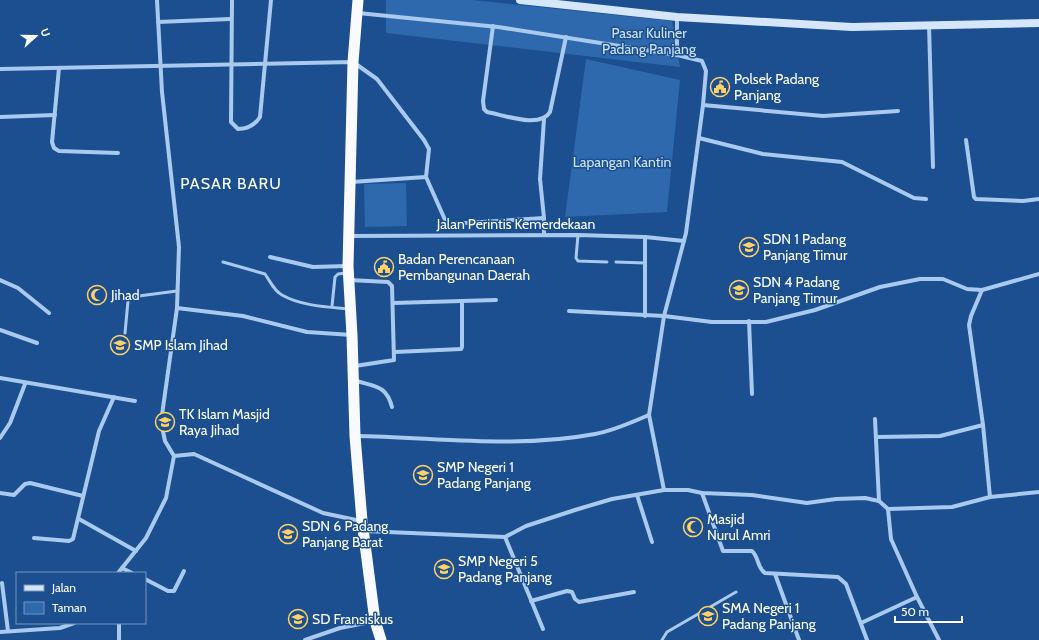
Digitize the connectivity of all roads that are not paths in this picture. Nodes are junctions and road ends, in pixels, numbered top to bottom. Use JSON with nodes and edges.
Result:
{"nodes":[{"id":1,"x":157,"y":0,"type":"edge"},
{"id":2,"x":232,"y":0,"type":"edge"},
{"id":3,"x":271,"y":0,"type":"edge"},
{"id":4,"x":358,"y":0,"type":"edge"},
{"id":5,"x":520,"y":0,"type":"edge"},
{"id":6,"x":357,"y":13,"type":"junction"},
{"id":7,"x":677,"y":17,"type":"junction"},
{"id":8,"x":230,"y":19,"type":"junction"},
{"id":9,"x":158,"y":22,"type":"junction"},
{"id":10,"x":1039,"y":23,"type":"edge"},
{"id":11,"x":929,"y":25,"type":"junction"},
{"id":12,"x":493,"y":26,"type":"junction"},
{"id":13,"x":566,"y":37,"type":"junction"},
{"id":14,"x":677,"y":55,"type":"junction"},
{"id":15,"x":353,"y":62,"type":"junction"},
{"id":16,"x":265,"y":63,"type":"junction"},
{"id":17,"x":231,"y":64,"type":"junction"},
{"id":18,"x":160,"y":66,"type":"junction"},
{"id":19,"x":59,"y":68,"type":"junction"},
{"id":20,"x":0,"y":69,"type":"edge"},
{"id":21,"x":704,"y":105,"type":"junction"},
{"id":22,"x":898,"y":111,"type":"dead end"},
{"id":23,"x":55,"y":115,"type":"junction"},
{"id":24,"x":0,"y":117,"type":"edge"},
{"id":25,"x":544,"y":119,"type":"junction"},
{"id":26,"x":699,"y":138,"type":"junction"},
{"id":27,"x":966,"y":140,"type":"dead end"},
{"id":28,"x":118,"y":154,"type":"dead end"},
{"id":29,"x":933,"y":166,"type":"dead end"},
{"id":30,"x":426,"y":177,"type":"junction"},
{"id":31,"x":349,"y":182,"type":"junction"},
{"id":32,"x":926,"y":199,"type":"dead end"},
{"id":33,"x":1039,"y":199,"type":"edge"},
{"id":34,"x":544,"y":218,"type":"junction"},
{"id":35,"x":544,"y":235,"type":"junction"},
{"id":36,"x":578,"y":235,"type":"junction"},
{"id":37,"x":348,"y":236,"type":"junction"},
{"id":38,"x":645,"y":237,"type":"junction"},
{"id":39,"x":684,"y":241,"type":"junction"},
{"id":40,"x":270,"y":257,"type":"dead end"},
{"id":41,"x":223,"y":262,"type":"dead end"},
{"id":42,"x":607,"y":262,"type":"dead end"},
{"id":43,"x":616,"y":262,"type":"dead end"},
{"id":44,"x":645,"y":263,"type":"junction"},
{"id":45,"x":348,"y":273,"type":"junction"},
{"id":46,"x":1039,"y":274,"type":"edge"},
{"id":47,"x":0,"y":280,"type":"edge"},
{"id":48,"x":982,"y":290,"type":"junction"},
{"id":49,"x":177,"y":291,"type":"junction"},
{"id":50,"x":496,"y":300,"type":"dead end"},
{"id":51,"x":462,"y":301,"type":"junction"},
{"id":52,"x":393,"y":303,"type":"junction"},
{"id":53,"x":332,"y":306,"type":"junction"},
{"id":54,"x":177,"y":308,"type":"junction"},
{"id":55,"x":351,"y":309,"type":"junction"},
{"id":56,"x":569,"y":311,"type":"dead end"},
{"id":57,"x":49,"y":313,"type":"dead end"},
{"id":58,"x":645,"y":316,"type":"junction"},
{"id":59,"x":664,"y":316,"type":"junction"},
{"id":60,"x":749,"y":321,"type":"junction"},
{"id":61,"x":0,"y":330,"type":"edge"},
{"id":62,"x":125,"y":333,"type":"dead end"},
{"id":63,"x":352,"y":336,"type":"junction"},
{"id":64,"x":37,"y":343,"type":"dead end"},
{"id":65,"x":395,"y":352,"type":"junction"},
{"id":66,"x":353,"y":366,"type":"junction"},
{"id":67,"x":0,"y":378,"type":"edge"},
{"id":68,"x":354,"y":380,"type":"junction"},
{"id":69,"x":25,"y":384,"type":"junction"},
{"id":70,"x":752,"y":394,"type":"dead end"},
{"id":71,"x":114,"y":397,"type":"junction"},
{"id":72,"x":135,"y":401,"type":"dead end"},
{"id":73,"x":392,"y":407,"type":"dead end"},
{"id":74,"x":649,"y":415,"type":"junction"},
{"id":75,"x":875,"y":419,"type":"dead end"},
{"id":76,"x":983,"y":425,"type":"junction"},
{"id":77,"x":355,"y":436,"type":"junction"},
{"id":78,"x":877,"y":437,"type":"junction"},
{"id":79,"x":0,"y":438,"type":"edge"},
{"id":80,"x":174,"y":456,"type":"junction"},
{"id":81,"x":664,"y":490,"type":"junction"},
{"id":82,"x":1039,"y":492,"type":"edge"},
{"id":83,"x":0,"y":493,"type":"edge"},
{"id":84,"x":702,"y":493,"type":"junction"},
{"id":85,"x":637,"y":495,"type":"junction"},
{"id":86,"x":83,"y":496,"type":"junction"},
{"id":87,"x":990,"y":497,"type":"junction"},
{"id":88,"x":879,"y":501,"type":"junction"},
{"id":89,"x":888,"y":509,"type":"junction"},
{"id":90,"x":79,"y":519,"type":"junction"},
{"id":91,"x":363,"y":526,"type":"junction"},
{"id":92,"x":505,"y":537,"type":"junction"},
{"id":93,"x":34,"y":538,"type":"dead end"},
{"id":94,"x":652,"y":542,"type":"dead end"},
{"id":95,"x":136,"y":550,"type":"junction"},
{"id":96,"x":122,"y":568,"type":"junction"},
{"id":97,"x":184,"y":571,"type":"dead end"},
{"id":98,"x":119,"y":572,"type":"edge"},
{"id":99,"x":130,"y":572,"type":"edge"},
{"id":100,"x":776,"y":574,"type":"junction"},
{"id":101,"x":146,"y":580,"type":"edge"},
{"id":102,"x":2,"y":583,"type":"dead end"},
{"id":103,"x":634,"y":592,"type":"dead end"},
{"id":104,"x":736,"y":592,"type":"dead end"},
{"id":105,"x":917,"y":597,"type":"junction"},
{"id":106,"x":531,"y":601,"type":"junction"},
{"id":107,"x":375,"y":621,"type":"junction"},
{"id":108,"x":861,"y":623,"type":"junction"},
{"id":109,"x":71,"y":624,"type":"edge"},
{"id":110,"x":119,"y":624,"type":"edge"},
{"id":111,"x":543,"y":629,"type":"dead end"},
{"id":112,"x":8,"y":631,"type":"junction"},
{"id":113,"x":0,"y":632,"type":"edge"},
{"id":114,"x":119,"y":640,"type":"edge"},
{"id":115,"x":305,"y":640,"type":"edge"},
{"id":116,"x":381,"y":640,"type":"edge"},
{"id":117,"x":662,"y":640,"type":"edge"},
{"id":118,"x":799,"y":640,"type":"edge"},
{"id":119,"x":867,"y":640,"type":"edge"},
{"id":120,"x":939,"y":640,"type":"edge"}],
"edges":[{"from":1,"to":9,"type":"street"},
{"from":2,"to":8,"type":"street"},
{"from":3,"to":16,"type":"street"},
{"from":4,"to":6,"type":"highway"},
{"from":5,"to":7,"type":"main road"},
{"from":6,"to":12,"type":"street"},
{"from":6,"to":15,"type":"highway"},
{"from":7,"to":11,"type":"main road"},
{"from":7,"to":14,"type":"street"},
{"from":8,"to":9,"type":"street"},
{"from":8,"to":17,"type":"street"},
{"from":9,"to":18,"type":"street"},
{"from":10,"to":11,"type":"main road"},
{"from":11,"to":29,"type":"street"},
{"from":12,"to":13,"type":"street"},
{"from":12,"to":25,"type":"street"},
{"from":13,"to":14,"type":"street"},
{"from":13,"to":25,"type":"street"},
{"from":14,"to":21,"type":"street"},
{"from":15,"to":16,"type":"street"},
{"from":15,"to":30,"type":"street"},
{"from":15,"to":31,"type":"highway"},
{"from":16,"to":17,"type":"street"},
{"from":16,"to":17,"type":"street"},
{"from":17,"to":18,"type":"street"},
{"from":18,"to":19,"type":"street"},
{"from":18,"to":49,"type":"street"},
{"from":19,"to":20,"type":"street"},
{"from":19,"to":23,"type":"street"},
{"from":21,"to":22,"type":"street"},
{"from":21,"to":26,"type":"street"},
{"from":23,"to":24,"type":"street"},
{"from":23,"to":28,"type":"street"},
{"from":25,"to":34,"type":"street"},
{"from":26,"to":32,"type":"street"},
{"from":26,"to":39,"type":"street"},
{"from":27,"to":33,"type":"street"},
{"from":30,"to":31,"type":"street"},
{"from":30,"to":34,"type":"street"},
{"from":31,"to":37,"type":"highway"},
{"from":34,"to":35,"type":"street"},
{"from":35,"to":36,"type":"street","name":"Jalan Perintis Kemerdekaan"},
{"from":35,"to":37,"type":"street","name":"Jalan Perintis Kemerdekaan"},
{"from":36,"to":38,"type":"street","name":"Jalan Perintis Kemerdekaan"},
{"from":36,"to":42,"type":"lane"},
{"from":37,"to":45,"type":"highway"},
{"from":38,"to":39,"type":"street","name":"Jalan Perintis Kemerdekaan"},
{"from":38,"to":44,"type":"street"},
{"from":39,"to":59,"type":"street"},
{"from":40,"to":45,"type":"street"},
{"from":41,"to":53,"type":"lane"},
{"from":43,"to":44,"type":"lane"},
{"from":44,"to":58,"type":"street"},
{"from":45,"to":52,"type":"street"},
{"from":45,"to":53,"type":"lane"},
{"from":45,"to":55,"type":"highway"},
{"from":46,"to":48,"type":"street"},
{"from":47,"to":57,"type":"street"},
{"from":48,"to":60,"type":"street"},
{"from":48,"to":76,"type":"street"},
{"from":49,"to":54,"type":"street"},
{"from":49,"to":62,"type":"lane"},
{"from":50,"to":51,"type":"street"},
{"from":51,"to":52,"type":"street"},
{"from":51,"to":65,"type":"street"},
{"from":52,"to":65,"type":"street"},
{"from":53,"to":55,"type":"lane"},
{"from":54,"to":63,"type":"street"},
{"from":54,"to":80,"type":"street"},
{"from":55,"to":63,"type":"highway"},
{"from":56,"to":58,"type":"street"},
{"from":58,"to":59,"type":"street"},
{"from":59,"to":60,"type":"street"},
{"from":59,"to":74,"type":"street"},
{"from":60,"to":70,"type":"street"},
{"from":61,"to":64,"type":"street"},
{"from":63,"to":66,"type":"highway"},
{"from":65,"to":66,"type":"street"},
{"from":66,"to":68,"type":"highway"},
{"from":67,"to":69,"type":"street"},
{"from":68,"to":73,"type":"street"},
{"from":68,"to":77,"type":"highway"},
{"from":69,"to":71,"type":"street"},
{"from":69,"to":79,"type":"street"},
{"from":71,"to":72,"type":"street"},
{"from":71,"to":86,"type":"street"},
{"from":74,"to":77,"type":"street"},
{"from":74,"to":81,"type":"street"},
{"from":75,"to":78,"type":"street"},
{"from":76,"to":78,"type":"street"},
{"from":76,"to":87,"type":"street"},
{"from":77,"to":91,"type":"highway"},
{"from":78,"to":88,"type":"street"},
{"from":80,"to":91,"type":"street"},
{"from":80,"to":95,"type":"street"},
{"from":81,"to":84,"type":"street"},
{"from":81,"to":85,"type":"street"},
{"from":82,"to":87,"type":"street"},
{"from":83,"to":86,"type":"street"},
{"from":84,"to":88,"type":"street"},
{"from":84,"to":100,"type":"street"},
{"from":85,"to":92,"type":"street"},
{"from":85,"to":94,"type":"street"},
{"from":86,"to":90,"type":"street"},
{"from":87,"to":89,"type":"street"},
{"from":88,"to":89,"type":"street"},
{"from":89,"to":105,"type":"street"},
{"from":90,"to":93,"type":"street"},
{"from":90,"to":95,"type":"street"},
{"from":91,"to":92,"type":"street"},
{"from":91,"to":107,"type":"highway"},
{"from":92,"to":106,"type":"street"},
{"from":95,"to":96,"type":"street"},
{"from":96,"to":98,"type":"street"},
{"from":96,"to":99,"type":"street"},
{"from":97,"to":101,"type":"street"},
{"from":100,"to":108,"type":"street"},
{"from":100,"to":118,"type":"street"},
{"from":102,"to":112,"type":"street"},
{"from":103,"to":106,"type":"street"},
{"from":104,"to":117,"type":"lane"},
{"from":105,"to":108,"type":"street"},
{"from":105,"to":120,"type":"street"},
{"from":106,"to":111,"type":"street"},
{"from":107,"to":115,"type":"street"},
{"from":107,"to":116,"type":"highway"},
{"from":108,"to":119,"type":"street"},
{"from":109,"to":112,"type":"street"},
{"from":110,"to":114,"type":"street"},
{"from":112,"to":113,"type":"street"}]}
